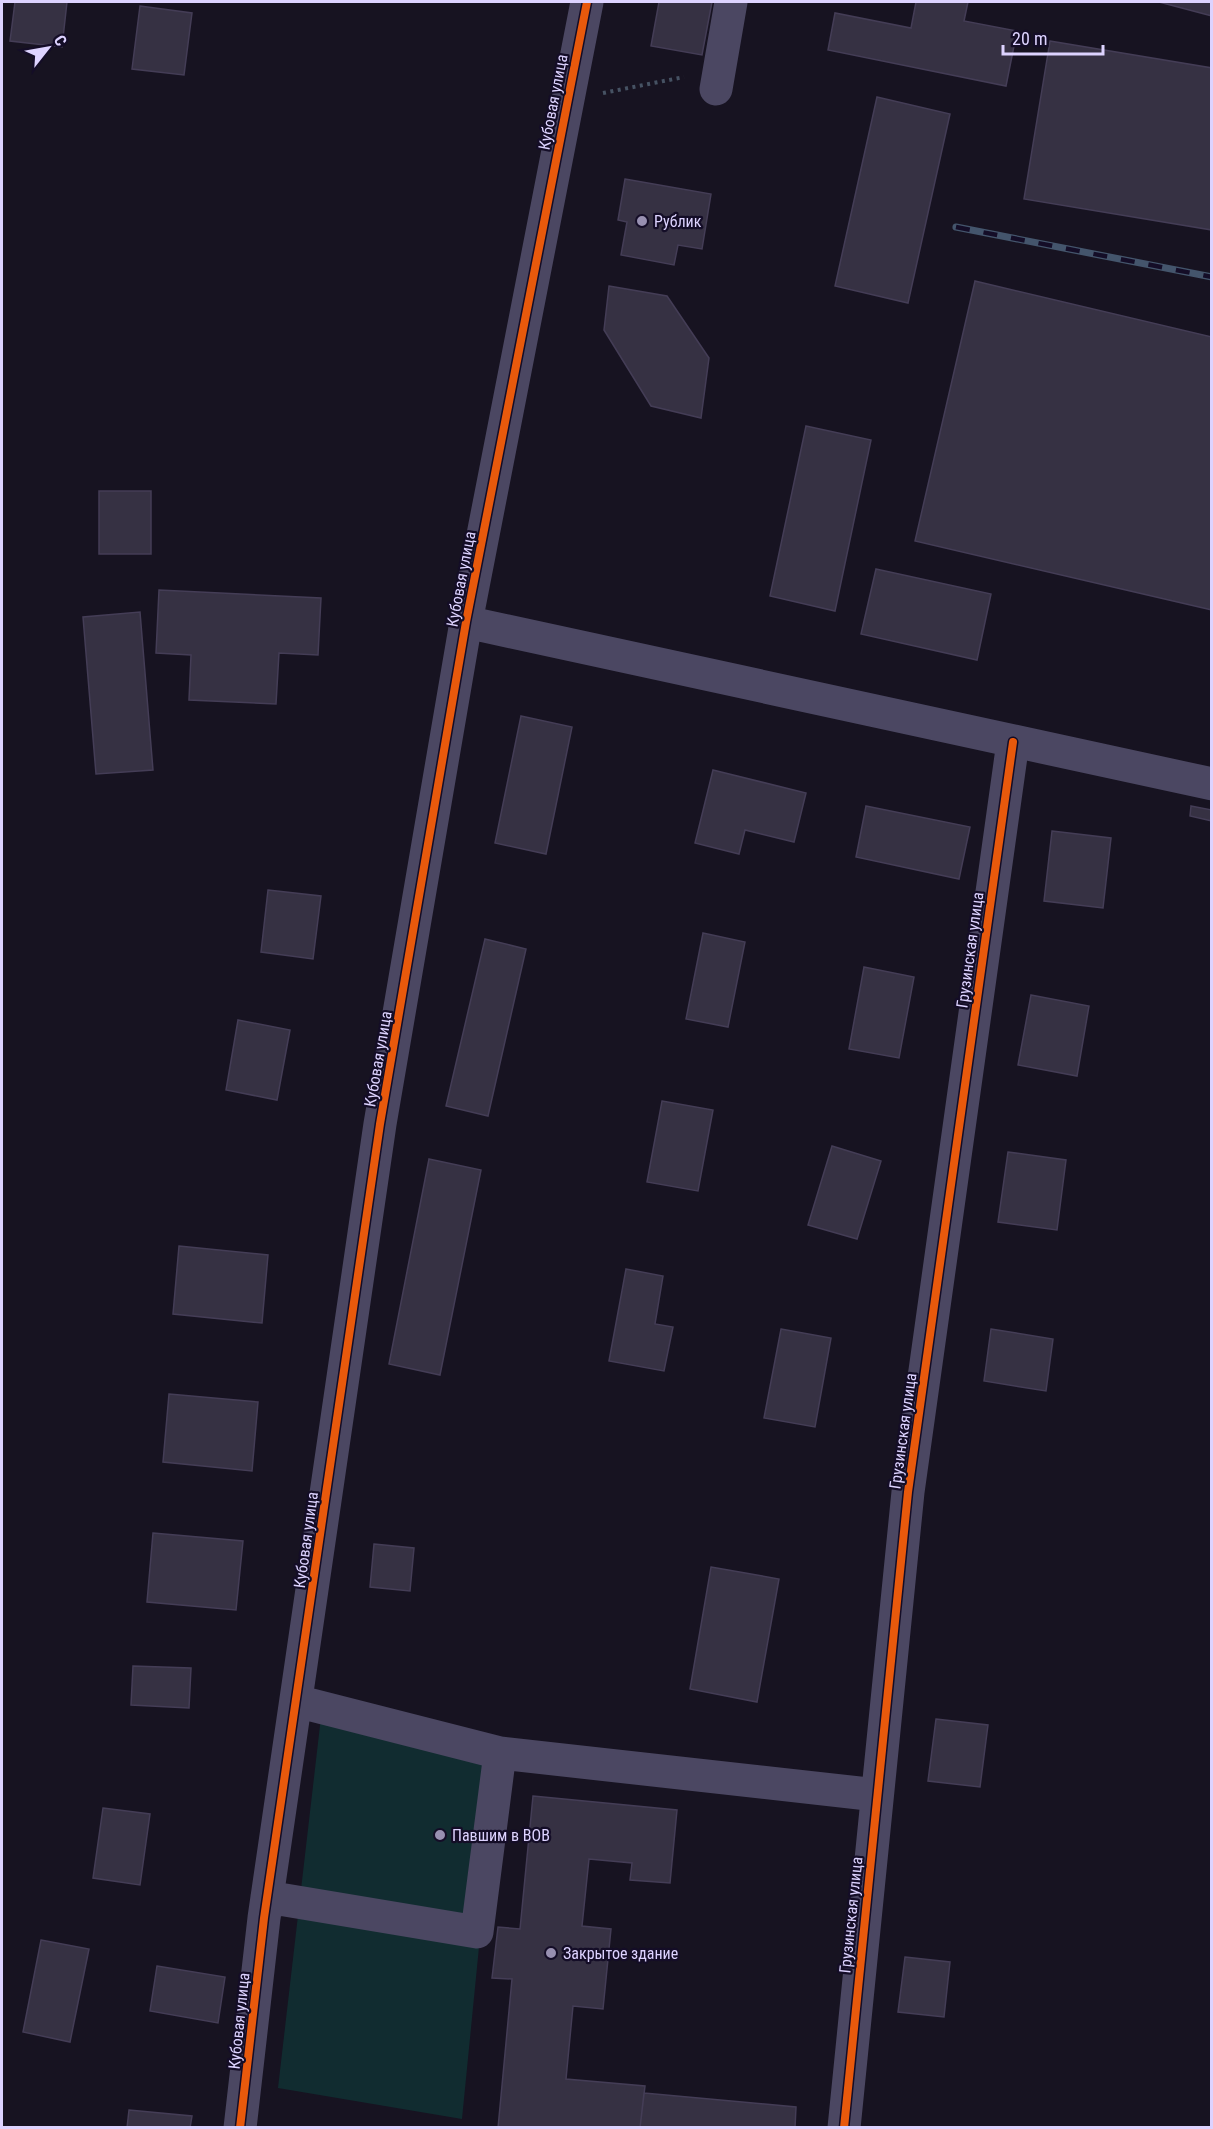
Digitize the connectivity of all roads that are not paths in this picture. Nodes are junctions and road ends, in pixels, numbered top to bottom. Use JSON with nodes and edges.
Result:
{"nodes":[{"id":1,"x":587,"y":2,"type":"edge"},
{"id":2,"x":731,"y":2,"type":"edge"},
{"id":3,"x":718,"y":80,"type":"road end"},
{"id":4,"x":466,"y":622,"type":"junction"},
{"id":5,"x":1013,"y":742,"type":"junction"},
{"id":6,"x":1212,"y":784,"type":"edge"},
{"id":7,"x":296,"y":1701,"type":"junction"},
{"id":8,"x":500,"y":1753,"type":"junction"},
{"id":9,"x":877,"y":1796,"type":"junction"},
{"id":10,"x":267,"y":1897,"type":"junction"},
{"id":11,"x":240,"y":2127,"type":"edge"},
{"id":12,"x":844,"y":2127,"type":"edge"}],
"edges":[{"from":1,"to":4,"type":"street","name":"Кубовая улица"},
{"from":2,"to":3,"type":"street"},
{"from":4,"to":5,"type":"street"},
{"from":4,"to":7,"type":"street","name":"Кубовая улица"},
{"from":5,"to":6,"type":"street"},
{"from":5,"to":9,"type":"street","name":"Грузинская улица"},
{"from":7,"to":8,"type":"street"},
{"from":7,"to":10,"type":"street","name":"Кубовая улица"},
{"from":8,"to":9,"type":"street"},
{"from":8,"to":10,"type":"street"},
{"from":9,"to":12,"type":"street","name":"Грузинская улица"},
{"from":10,"to":11,"type":"street","name":"Кубовая улица"}]}
